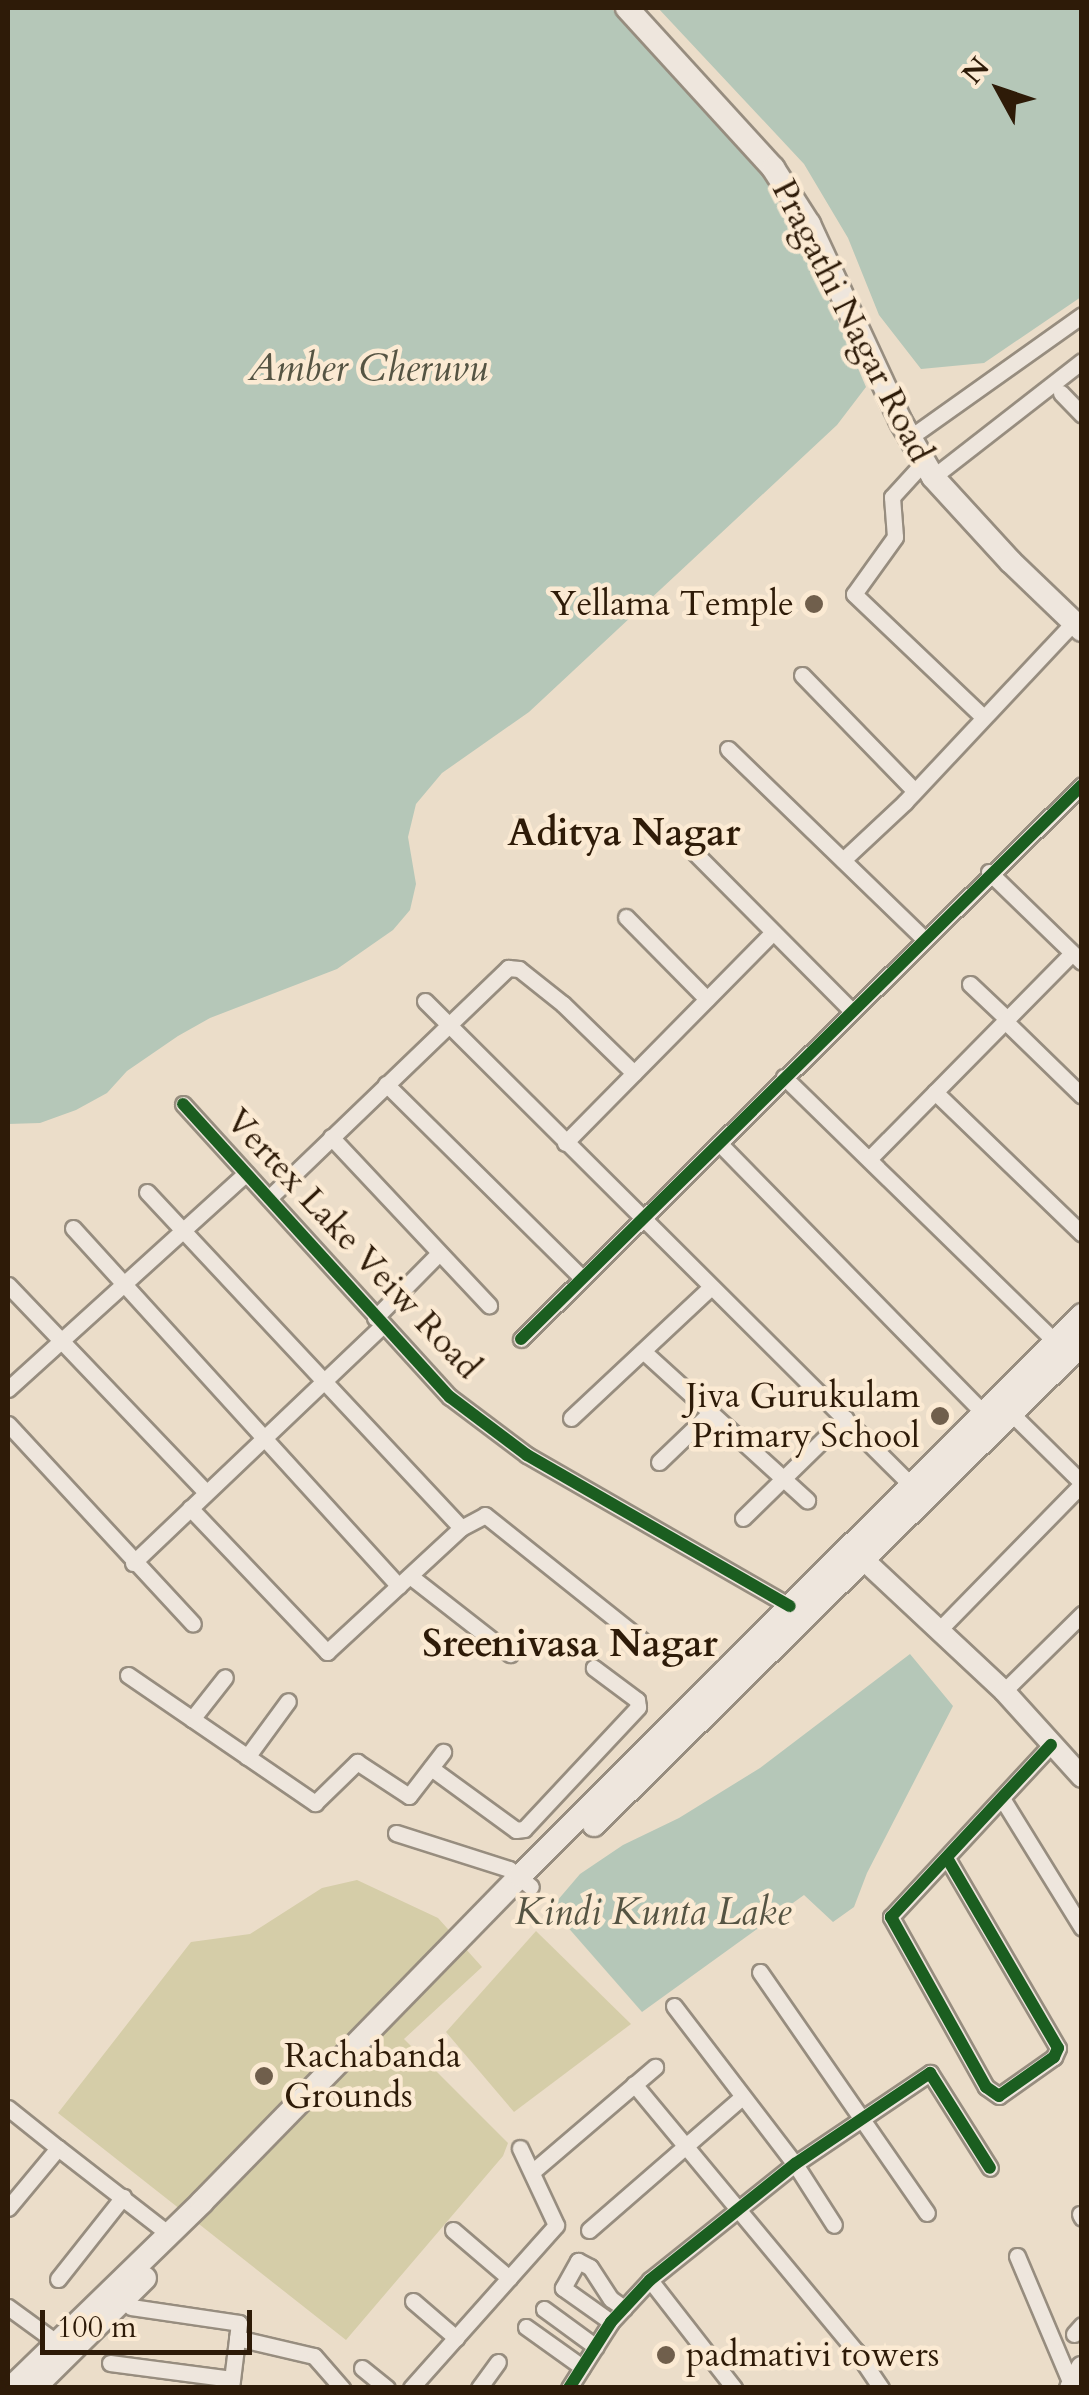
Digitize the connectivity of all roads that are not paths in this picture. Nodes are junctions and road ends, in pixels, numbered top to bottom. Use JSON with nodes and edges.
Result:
{"nodes":[{"id":1,"x":627,"y":8,"type":"edge"},
{"id":2,"x":640,"y":8,"type":"edge"},
{"id":3,"x":1082,"y":316,"type":"edge"},
{"id":4,"x":1082,"y":361,"type":"edge"},
{"id":5,"x":1062,"y":392,"type":"dead end"},
{"id":6,"x":1082,"y":415,"type":"edge"},
{"id":7,"x":919,"y":431,"type":"junction"},
{"id":8,"x":933,"y":467,"type":"junction"},
{"id":9,"x":1079,"y":622,"type":"edge"},
{"id":10,"x":802,"y":676,"type":"dead end"},
{"id":11,"x":984,"y":717,"type":"junction"},
{"id":12,"x":728,"y":750,"type":"dead end"},
{"id":13,"x":914,"y":790,"type":"junction"},
{"id":14,"x":1078,"y":796,"type":"edge"},
{"id":15,"x":695,"y":853,"type":"dead end"},
{"id":16,"x":843,"y":860,"type":"junction"},
{"id":17,"x":989,"y":872,"type":"junction"},
{"id":18,"x":626,"y":917,"type":"dead end"},
{"id":19,"x":772,"y":932,"type":"junction"},
{"id":20,"x":924,"y":939,"type":"junction"},
{"id":21,"x":1077,"y":957,"type":"edge"},
{"id":22,"x":970,"y":984,"type":"dead end"},
{"id":23,"x":707,"y":999,"type":"junction"},
{"id":24,"x":426,"y":1002,"type":"dead end"},
{"id":25,"x":852,"y":1011,"type":"junction"},
{"id":26,"x":1006,"y":1020,"type":"junction"},
{"id":27,"x":447,"y":1025,"type":"junction"},
{"id":28,"x":634,"y":1072,"type":"junction"},
{"id":29,"x":784,"y":1077,"type":"junction"},
{"id":30,"x":386,"y":1084,"type":"junction"},
{"id":31,"x":935,"y":1092,"type":"junction"},
{"id":32,"x":1082,"y":1096,"type":"edge"},
{"id":33,"x":183,"y":1104,"type":"dead end"},
{"id":34,"x":330,"y":1137,"type":"junction"},
{"id":35,"x":719,"y":1142,"type":"junction"},
{"id":36,"x":565,"y":1144,"type":"junction"},
{"id":37,"x":869,"y":1159,"type":"junction"},
{"id":38,"x":246,"y":1173,"type":"junction"},
{"id":39,"x":146,"y":1192,"type":"dead end"},
{"id":40,"x":269,"y":1198,"type":"junction"},
{"id":41,"x":642,"y":1219,"type":"junction"},
{"id":42,"x":73,"y":1228,"type":"dead end"},
{"id":43,"x":183,"y":1232,"type":"junction"},
{"id":44,"x":1082,"y":1234,"type":"edge"},
{"id":45,"x":439,"y":1253,"type":"junction"},
{"id":46,"x":582,"y":1278,"type":"junction"},
{"id":47,"x":122,"y":1284,"type":"junction"},
{"id":48,"x":8,"y":1285,"type":"edge"},
{"id":49,"x":711,"y":1287,"type":"junction"},
{"id":50,"x":489,"y":1306,"type":"dead end"},
{"id":51,"x":1082,"y":1314,"type":"edge"},
{"id":52,"x":379,"y":1321,"type":"junction"},
{"id":53,"x":520,"y":1339,"type":"dead end"},
{"id":54,"x":57,"y":1341,"type":"junction"},
{"id":55,"x":1054,"y":1341,"type":"junction"},
{"id":56,"x":1082,"y":1344,"type":"edge"},
{"id":57,"x":643,"y":1350,"type":"junction"},
{"id":58,"x":324,"y":1382,"type":"junction"},
{"id":59,"x":8,"y":1390,"type":"edge"},
{"id":60,"x":711,"y":1412,"type":"junction"},
{"id":61,"x":983,"y":1413,"type":"junction"},
{"id":62,"x":1011,"y":1413,"type":"junction"},
{"id":63,"x":571,"y":1418,"type":"dead end"},
{"id":64,"x":845,"y":1418,"type":"junction"},
{"id":65,"x":8,"y":1424,"type":"edge"},
{"id":66,"x":264,"y":1436,"type":"junction"},
{"id":67,"x":660,"y":1462,"type":"dead end"},
{"id":68,"x":783,"y":1479,"type":"junction"},
{"id":69,"x":1082,"y":1484,"type":"edge"},
{"id":70,"x":911,"y":1485,"type":"junction"},
{"id":71,"x":206,"y":1492,"type":"junction"},
{"id":72,"x":807,"y":1500,"type":"dead end"},
{"id":73,"x":190,"y":1508,"type":"junction"},
{"id":74,"x":743,"y":1518,"type":"dead end"},
{"id":75,"x":462,"y":1528,"type":"junction"},
{"id":76,"x":865,"y":1561,"type":"junction"},
{"id":77,"x":133,"y":1563,"type":"junction"},
{"id":78,"x":404,"y":1581,"type":"junction"},
{"id":79,"x":790,"y":1606,"type":"junction"},
{"id":80,"x":1080,"y":1618,"type":"edge"},
{"id":81,"x":193,"y":1624,"type":"dead end"},
{"id":82,"x":938,"y":1630,"type":"junction"},
{"id":83,"x":649,"y":1646,"type":"dead end"},
{"id":84,"x":510,"y":1654,"type":"dead end"},
{"id":85,"x":594,"y":1668,"type":"dead end"},
{"id":86,"x":128,"y":1675,"type":"dead end"},
{"id":87,"x":225,"y":1677,"type":"dead end"},
{"id":88,"x":1004,"y":1691,"type":"junction"},
{"id":89,"x":288,"y":1700,"type":"dead end"},
{"id":90,"x":192,"y":1719,"type":"junction"},
{"id":91,"x":1051,"y":1745,"type":"junction"},
{"id":92,"x":444,"y":1752,"type":"dead end"},
{"id":93,"x":246,"y":1757,"type":"junction"},
{"id":94,"x":585,"y":1765,"type":"junction"},
{"id":95,"x":431,"y":1768,"type":"junction"},
{"id":96,"x":1082,"y":1778,"type":"edge"},
{"id":97,"x":567,"y":1785,"type":"junction"},
{"id":98,"x":611,"y":1787,"type":"junction"},
{"id":99,"x":1003,"y":1800,"type":"junction"},
{"id":100,"x":591,"y":1807,"type":"junction"},
{"id":101,"x":396,"y":1832,"type":"dead end"},
{"id":102,"x":947,"y":1858,"type":"junction"},
{"id":103,"x":526,"y":1881,"type":"junction"},
{"id":104,"x":1082,"y":1928,"type":"edge"},
{"id":105,"x":760,"y":1972,"type":"dead end"},
{"id":106,"x":674,"y":2006,"type":"dead end"},
{"id":107,"x":655,"y":2067,"type":"dead end"},
{"id":108,"x":634,"y":2084,"type":"junction"},
{"id":109,"x":742,"y":2096,"type":"junction"},
{"id":110,"x":8,"y":2108,"type":"edge"},
{"id":111,"x":860,"y":2122,"type":"junction"},
{"id":112,"x":685,"y":2145,"type":"junction"},
{"id":113,"x":58,"y":2148,"type":"junction"},
{"id":114,"x":520,"y":2148,"type":"dead end"},
{"id":115,"x":795,"y":2164,"type":"junction"},
{"id":116,"x":990,"y":2168,"type":"dead end"},
{"id":117,"x":532,"y":2172,"type":"junction"},
{"id":118,"x":123,"y":2197,"type":"junction"},
{"id":119,"x":8,"y":2208,"type":"edge"},
{"id":120,"x":738,"y":2208,"type":"junction"},
{"id":121,"x":928,"y":2214,"type":"dead end"},
{"id":122,"x":834,"y":2225,"type":"dead end"},
{"id":123,"x":452,"y":2230,"type":"dead end"},
{"id":124,"x":589,"y":2230,"type":"dead end"},
{"id":125,"x":168,"y":2234,"type":"junction"},
{"id":126,"x":1018,"y":2256,"type":"dead end"},
{"id":127,"x":509,"y":2278,"type":"junction"},
{"id":128,"x":58,"y":2279,"type":"dead end"},
{"id":129,"x":650,"y":2280,"type":"junction"},
{"id":130,"x":413,"y":2301,"type":"dead end"},
{"id":131,"x":8,"y":2307,"type":"edge"},
{"id":132,"x":131,"y":2307,"type":"dead end"},
{"id":133,"x":624,"y":2308,"type":"junction"},
{"id":134,"x":544,"y":2309,"type":"dead end"},
{"id":135,"x":611,"y":2322,"type":"junction"},
{"id":136,"x":526,"y":2327,"type":"dead end"},
{"id":137,"x":237,"y":2338,"type":"junction"},
{"id":138,"x":456,"y":2338,"type":"junction"},
{"id":139,"x":56,"y":2342,"type":"junction"},
{"id":140,"x":596,"y":2347,"type":"junction"},
{"id":141,"x":498,"y":2362,"type":"dead end"},
{"id":142,"x":110,"y":2363,"type":"dead end"},
{"id":143,"x":582,"y":2367,"type":"junction"},
{"id":144,"x":362,"y":2368,"type":"dead end"},
{"id":145,"x":1077,"y":2380,"type":"edge"},
{"id":146,"x":232,"y":2383,"type":"edge"},
{"id":147,"x":11,"y":2388,"type":"edge"},
{"id":148,"x":34,"y":2388,"type":"edge"},
{"id":149,"x":342,"y":2388,"type":"edge"},
{"id":150,"x":387,"y":2388,"type":"edge"},
{"id":151,"x":411,"y":2388,"type":"edge"},
{"id":152,"x":479,"y":2388,"type":"edge"},
{"id":153,"x":569,"y":2388,"type":"edge"},
{"id":154,"x":734,"y":2388,"type":"edge"},
{"id":155,"x":881,"y":2388,"type":"edge"}],
"edges":[{"from":1,"to":8,"type":"main road","name":"Pragathi Nagar Road"},
{"from":2,"to":7,"type":"main road"},
{"from":3,"to":7,"type":"street"},
{"from":4,"to":8,"type":"street"},
{"from":5,"to":6,"type":"street"},
{"from":7,"to":8,"type":"main road"},
{"from":8,"to":9,"type":"main road"},
{"from":8,"to":11,"type":"street"},
{"from":9,"to":11,"type":"street"},
{"from":10,"to":13,"type":"street"},
{"from":11,"to":13,"type":"street"},
{"from":12,"to":16,"type":"street"},
{"from":13,"to":16,"type":"street"},
{"from":14,"to":17,"type":"street"},
{"from":15,"to":19,"type":"street"},
{"from":16,"to":20,"type":"street"},
{"from":17,"to":20,"type":"street"},
{"from":17,"to":21,"type":"street"},
{"from":18,"to":23,"type":"street"},
{"from":19,"to":23,"type":"street"},
{"from":19,"to":25,"type":"street"},
{"from":20,"to":25,"type":"street"},
{"from":21,"to":26,"type":"street"},
{"from":22,"to":26,"type":"street"},
{"from":23,"to":28,"type":"street"},
{"from":24,"to":27,"type":"street"},
{"from":25,"to":29,"type":"street"},
{"from":26,"to":31,"type":"street"},
{"from":26,"to":32,"type":"street"},
{"from":27,"to":28,"type":"street"},
{"from":27,"to":30,"type":"street"},
{"from":27,"to":36,"type":"street"},
{"from":28,"to":36,"type":"street"},
{"from":29,"to":35,"type":"street"},
{"from":29,"to":37,"type":"street"},
{"from":30,"to":34,"type":"street"},
{"from":30,"to":46,"type":"street"},
{"from":31,"to":37,"type":"street"},
{"from":31,"to":44,"type":"street"},
{"from":33,"to":38,"type":"street","name":"Vertex Lake Veiw Road"},
{"from":34,"to":40,"type":"street"},
{"from":34,"to":45,"type":"street"},
{"from":35,"to":41,"type":"street"},
{"from":35,"to":61,"type":"street"},
{"from":36,"to":41,"type":"street"},
{"from":37,"to":55,"type":"street"},
{"from":38,"to":40,"type":"street","name":"Vertex Lake Veiw Road"},
{"from":38,"to":43,"type":"street"},
{"from":39,"to":43,"type":"street"},
{"from":40,"to":52,"type":"street","name":"Vertex Lake Veiw Road"},
{"from":41,"to":46,"type":"street"},
{"from":41,"to":49,"type":"street"},
{"from":42,"to":47,"type":"street"},
{"from":43,"to":47,"type":"street"},
{"from":43,"to":58,"type":"street"},
{"from":45,"to":50,"type":"street"},
{"from":45,"to":52,"type":"street"},
{"from":46,"to":53,"type":"street"},
{"from":47,"to":54,"type":"street"},
{"from":47,"to":66,"type":"street"},
{"from":48,"to":54,"type":"street"},
{"from":49,"to":57,"type":"street"},
{"from":49,"to":64,"type":"street"},
{"from":51,"to":55,"type":"main road"},
{"from":52,"to":58,"type":"street"},
{"from":52,"to":79,"type":"street","name":"Vertex Lake Veiw Road"},
{"from":54,"to":59,"type":"street"},
{"from":54,"to":71,"type":"street"},
{"from":55,"to":61,"type":"main road"},
{"from":56,"to":62,"type":"main road"},
{"from":57,"to":60,"type":"street"},
{"from":57,"to":63,"type":"street"},
{"from":58,"to":66,"type":"street"},
{"from":58,"to":75,"type":"street"},
{"from":60,"to":67,"type":"street"},
{"from":60,"to":68,"type":"street"},
{"from":61,"to":70,"type":"main road"},
{"from":62,"to":69,"type":"street"},
{"from":62,"to":76,"type":"main road"},
{"from":64,"to":68,"type":"street"},
{"from":64,"to":70,"type":"street"},
{"from":65,"to":77,"type":"street"},
{"from":66,"to":71,"type":"street"},
{"from":66,"to":78,"type":"street"},
{"from":68,"to":72,"type":"street"},
{"from":68,"to":74,"type":"street"},
{"from":69,"to":82,"type":"street"},
{"from":70,"to":79,"type":"main road"},
{"from":71,"to":73,"type":"street"},
{"from":73,"to":77,"type":"street"},
{"from":73,"to":78,"type":"street"},
{"from":75,"to":78,"type":"street"},
{"from":75,"to":83,"type":"street"},
{"from":76,"to":82,"type":"street"},
{"from":76,"to":103,"type":"main road"},
{"from":77,"to":81,"type":"street"},
{"from":78,"to":84,"type":"street"},
{"from":79,"to":98,"type":"main road"},
{"from":80,"to":88,"type":"street"},
{"from":82,"to":88,"type":"street"},
{"from":85,"to":94,"type":"street"},
{"from":86,"to":90,"type":"street"},
{"from":87,"to":90,"type":"street"},
{"from":88,"to":91,"type":"street"},
{"from":89,"to":93,"type":"street"},
{"from":90,"to":93,"type":"street"},
{"from":91,"to":96,"type":"street"},
{"from":91,"to":99,"type":"street"},
{"from":92,"to":95,"type":"street"},
{"from":93,"to":95,"type":"street"},
{"from":94,"to":97,"type":"street"},
{"from":94,"to":98,"type":"street"},
{"from":95,"to":97,"type":"street"},
{"from":97,"to":100,"type":"street"},
{"from":98,"to":100,"type":"main road"},
{"from":99,"to":102,"type":"street"},
{"from":99,"to":104,"type":"street"},
{"from":100,"to":103,"type":"main road"},
{"from":101,"to":103,"type":"street"},
{"from":102,"to":102,"type":"street"},
{"from":103,"to":125,"type":"main road"},
{"from":103,"to":148,"type":"main road"},
{"from":105,"to":111,"type":"street"},
{"from":106,"to":109,"type":"street"},
{"from":107,"to":108,"type":"street"},
{"from":108,"to":112,"type":"street"},
{"from":108,"to":117,"type":"street"},
{"from":109,"to":112,"type":"street"},
{"from":109,"to":115,"type":"street"},
{"from":110,"to":113,"type":"street"},
{"from":111,"to":115,"type":"street"},
{"from":111,"to":116,"type":"street"},
{"from":111,"to":121,"type":"street"},
{"from":112,"to":120,"type":"street"},
{"from":112,"to":124,"type":"street"},
{"from":113,"to":118,"type":"street"},
{"from":113,"to":119,"type":"street"},
{"from":114,"to":117,"type":"street"},
{"from":115,"to":120,"type":"street"},
{"from":115,"to":122,"type":"street"},
{"from":117,"to":127,"type":"street"},
{"from":118,"to":125,"type":"street"},
{"from":118,"to":128,"type":"street"},
{"from":120,"to":129,"type":"street"},
{"from":120,"to":155,"type":"street"},
{"from":123,"to":127,"type":"street"},
{"from":125,"to":139,"type":"main road"},
{"from":126,"to":145,"type":"street"},
{"from":127,"to":138,"type":"street"},
{"from":129,"to":133,"type":"street"},
{"from":129,"to":154,"type":"street"},
{"from":130,"to":138,"type":"street"},
{"from":131,"to":139,"type":"street"},
{"from":132,"to":137,"type":"street"},
{"from":133,"to":135,"type":"street"},
{"from":133,"to":135,"type":"street"},
{"from":134,"to":140,"type":"street"},
{"from":135,"to":140,"type":"street"},
{"from":136,"to":143,"type":"street"},
{"from":137,"to":146,"type":"street"},
{"from":137,"to":149,"type":"street"},
{"from":138,"to":151,"type":"street"},
{"from":139,"to":147,"type":"main road"},
{"from":140,"to":143,"type":"street"},
{"from":141,"to":152,"type":"street"},
{"from":142,"to":146,"type":"street"},
{"from":143,"to":153,"type":"street"},
{"from":144,"to":150,"type":"street"}]}
